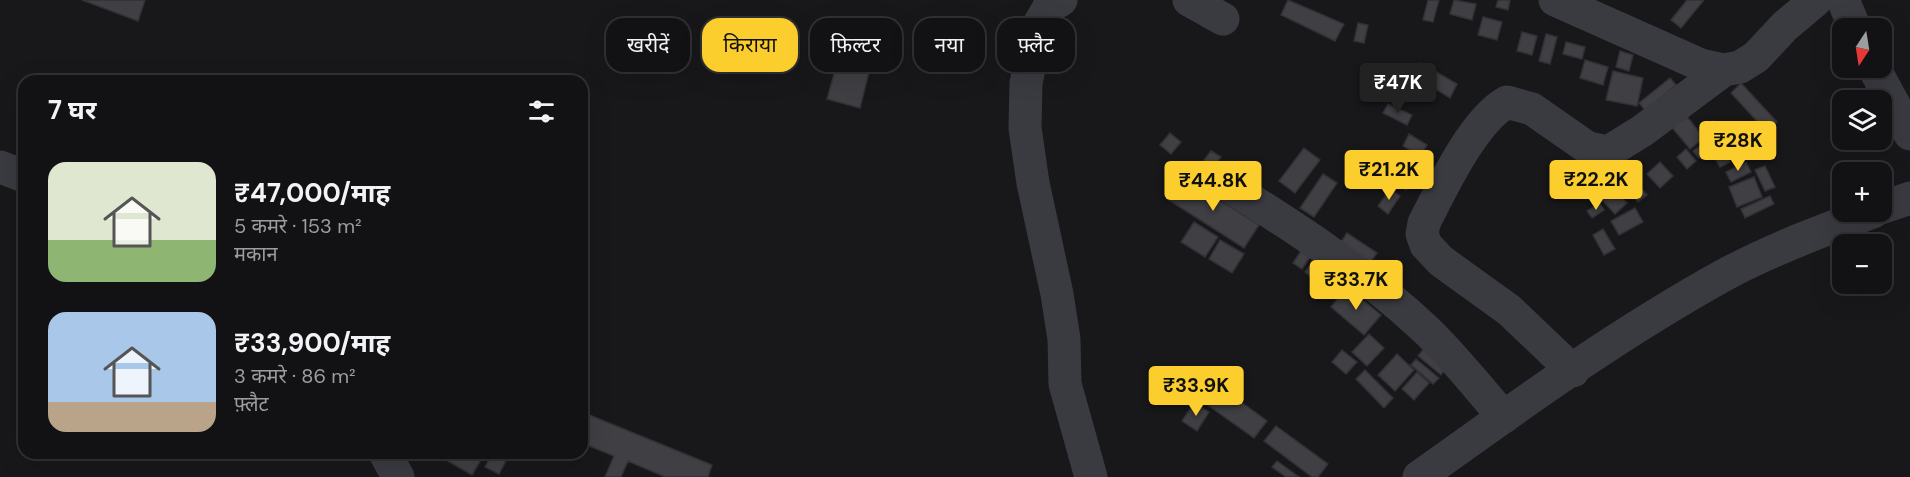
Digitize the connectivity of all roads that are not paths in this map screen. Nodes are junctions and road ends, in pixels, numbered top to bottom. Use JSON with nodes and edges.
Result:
{"nodes":[{"id":1,"x":1061,"y":0,"type":"edge"},
{"id":2,"x":1188,"y":0,"type":"edge"},
{"id":3,"x":1555,"y":0,"type":"edge"},
{"id":4,"x":1816,"y":0,"type":"edge"},
{"id":5,"x":1843,"y":0,"type":"edge"},
{"id":6,"x":1851,"y":18,"type":"edge"},
{"id":7,"x":1222,"y":19,"type":"dead end"},
{"id":8,"x":1724,"y":70,"type":"junction"},
{"id":9,"x":1879,"y":78,"type":"edge"},
{"id":10,"x":1910,"y":134,"type":"edge"},
{"id":11,"x":0,"y":167,"type":"edge"},
{"id":12,"x":18,"y":174,"type":"edge"},
{"id":13,"x":1227,"y":185,"type":"dead end"},
{"id":14,"x":1910,"y":198,"type":"edge"},
{"id":15,"x":1892,"y":204,"type":"edge"},
{"id":16,"x":1847,"y":222,"type":"edge"},
{"id":17,"x":1573,"y":371,"type":"junction"},
{"id":18,"x":1504,"y":417,"type":"junction"},
{"id":19,"x":389,"y":459,"type":"edge"},
{"id":20,"x":398,"y":477,"type":"edge"},
{"id":21,"x":1091,"y":477,"type":"edge"},
{"id":22,"x":1419,"y":477,"type":"edge"}],
"edges":[{"from":1,"to":21,"type":"street"},
{"from":2,"to":7,"type":"street"},
{"from":3,"to":8,"type":"street"},
{"from":4,"to":8,"type":"street"},
{"from":5,"to":6,"type":"street"},
{"from":8,"to":17,"type":"street"},
{"from":9,"to":10,"type":"street"},
{"from":11,"to":12,"type":"street"},
{"from":13,"to":18,"type":"street"},
{"from":14,"to":15,"type":"street"},
{"from":16,"to":17,"type":"street"},
{"from":17,"to":18,"type":"street"},
{"from":18,"to":22,"type":"street"},
{"from":19,"to":20,"type":"street"}]}
